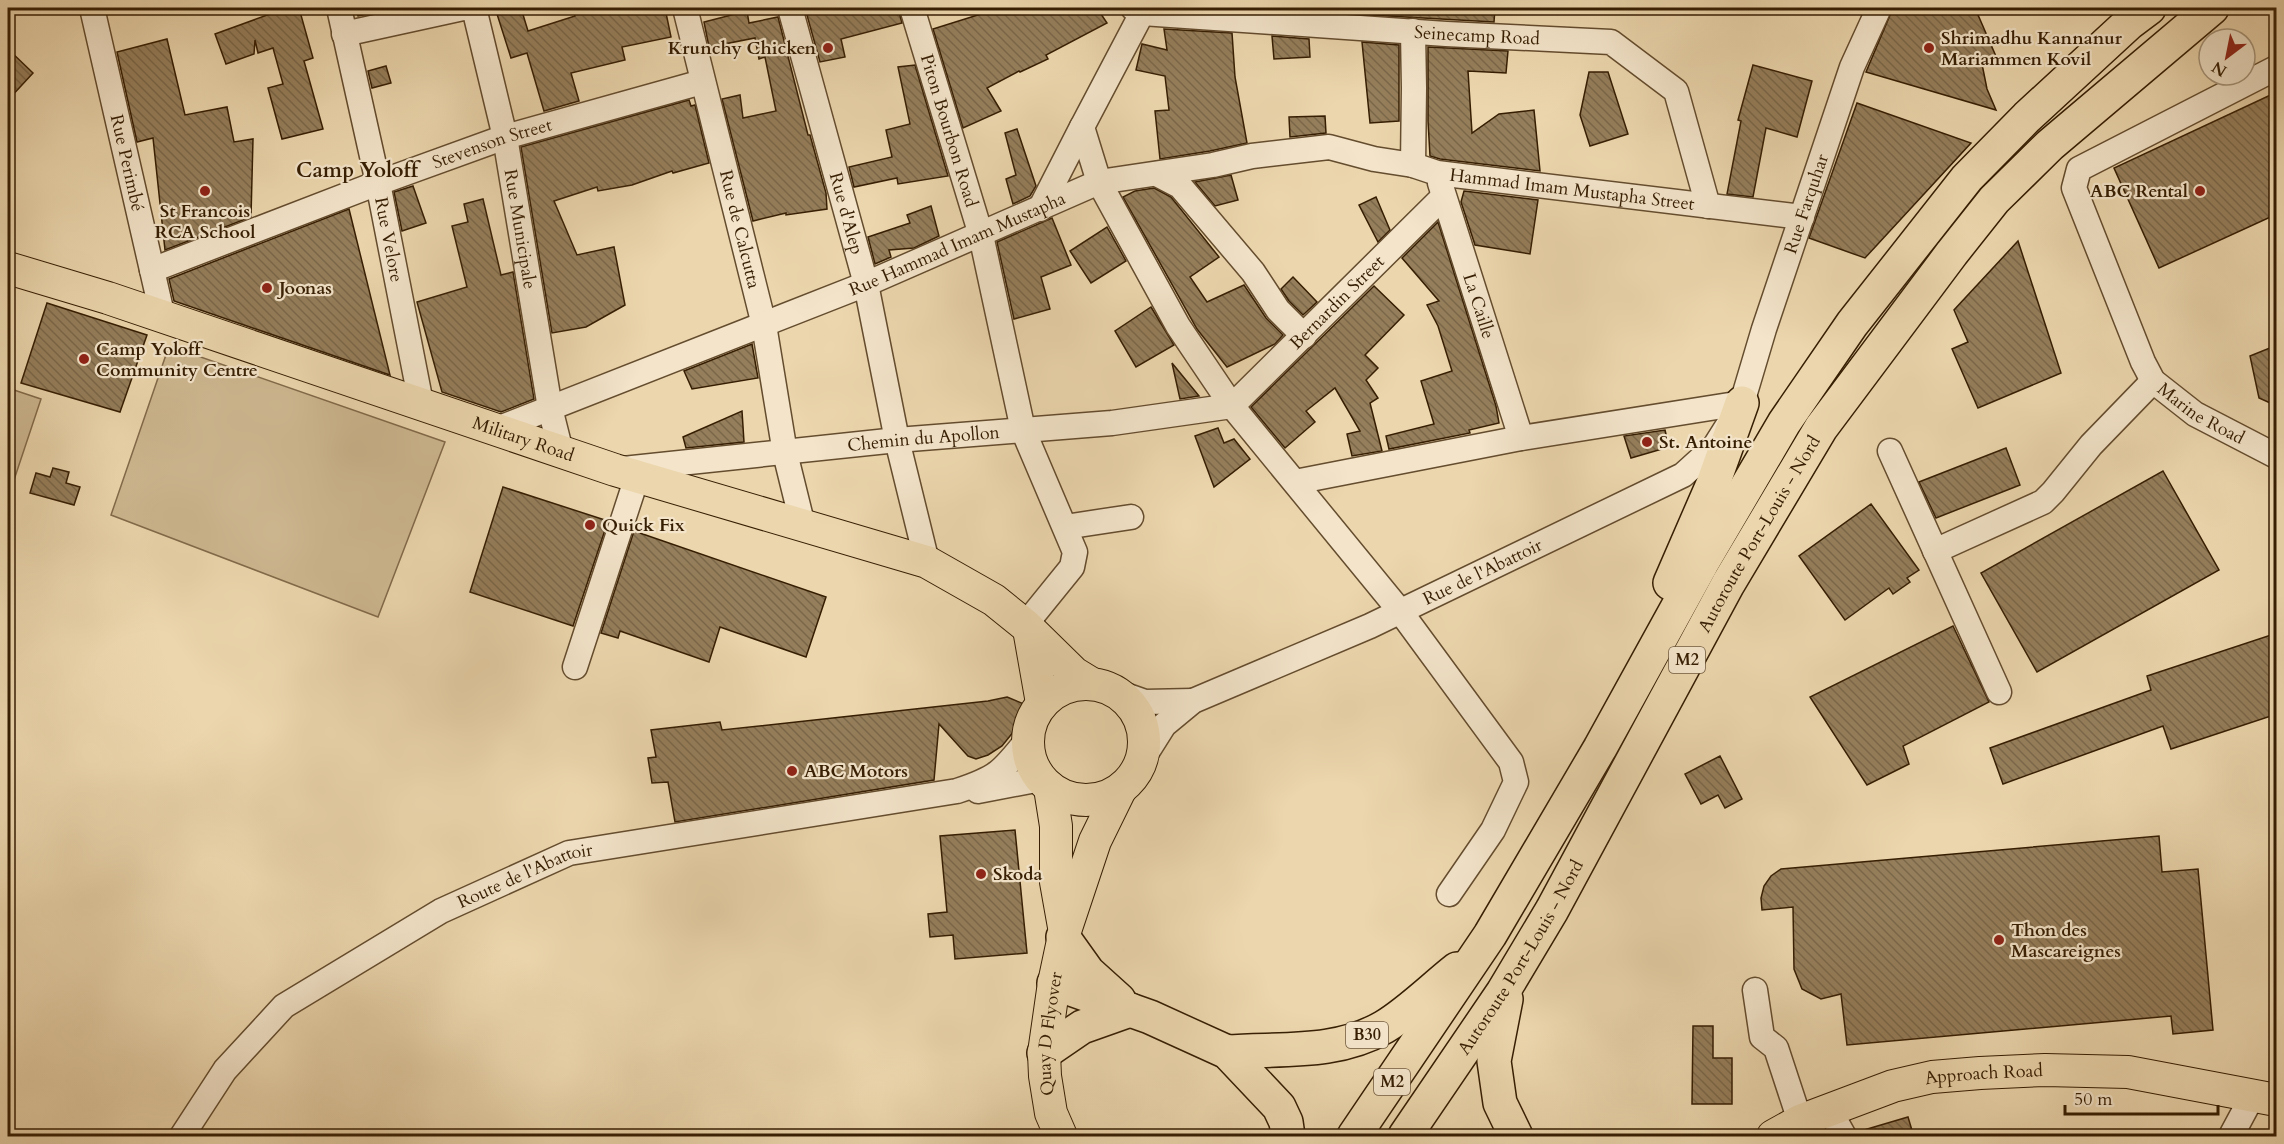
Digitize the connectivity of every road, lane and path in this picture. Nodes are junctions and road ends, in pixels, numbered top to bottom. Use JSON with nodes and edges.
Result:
{"nodes":[{"id":1,"x":92,"y":8,"type":"edge"},
{"id":2,"x":339,"y":8,"type":"edge"},
{"id":3,"x":463,"y":8,"type":"edge"},
{"id":4,"x":474,"y":8,"type":"edge"},
{"id":5,"x":685,"y":8,"type":"edge"},
{"id":6,"x":790,"y":8,"type":"edge"},
{"id":7,"x":912,"y":8,"type":"edge"},
{"id":8,"x":1879,"y":8,"type":"edge"},
{"id":9,"x":2149,"y":8,"type":"edge"},
{"id":10,"x":2211,"y":8,"type":"edge"},
{"id":11,"x":1138,"y":10,"type":"edge"},
{"id":12,"x":1413,"y":31,"type":"junction"},
{"id":13,"x":344,"y":34,"type":"junction"},
{"id":14,"x":2277,"y":68,"type":"edge"},
{"id":15,"x":702,"y":82,"type":"junction"},
{"id":16,"x":1082,"y":127,"type":"junction"},
{"id":17,"x":505,"y":137,"type":"junction"},
{"id":18,"x":1413,"y":165,"type":"junction"},
{"id":19,"x":1437,"y":173,"type":"junction"},
{"id":20,"x":1157,"y":174,"type":"junction"},
{"id":21,"x":378,"y":183,"type":"junction"},
{"id":22,"x":1099,"y":183,"type":"junction"},
{"id":23,"x":1443,"y":197,"type":"junction"},
{"id":24,"x":1708,"y":206,"type":"junction"},
{"id":25,"x":1040,"y":209,"type":"junction"},
{"id":26,"x":1802,"y":217,"type":"junction"},
{"id":27,"x":981,"y":235,"type":"junction"},
{"id":28,"x":8,"y":268,"type":"edge"},
{"id":29,"x":152,"y":270,"type":"junction"},
{"id":30,"x":866,"y":284,"type":"junction"},
{"id":31,"x":163,"y":318,"type":"junction"},
{"id":32,"x":764,"y":325,"type":"junction"},
{"id":33,"x":1304,"y":336,"type":"junction"},
{"id":34,"x":2153,"y":381,"type":"junction"},
{"id":35,"x":421,"y":403,"type":"junction"},
{"id":36,"x":1742,"y":403,"type":"junction"},
{"id":37,"x":1232,"y":406,"type":"junction"},
{"id":38,"x":550,"y":408,"type":"junction"},
{"id":39,"x":496,"y":429,"type":"junction"},
{"id":40,"x":1023,"y":430,"type":"junction"},
{"id":41,"x":1521,"y":438,"type":"junction"},
{"id":42,"x":897,"y":440,"type":"junction"},
{"id":43,"x":1890,"y":451,"type":"dead end"},
{"id":44,"x":561,"y":452,"type":"junction"},
{"id":45,"x":785,"y":453,"type":"junction"},
{"id":46,"x":2277,"y":456,"type":"edge"},
{"id":47,"x":626,"y":473,"type":"junction"},
{"id":48,"x":1295,"y":482,"type":"junction"},
{"id":49,"x":1131,"y":517,"type":"dead end"},
{"id":50,"x":803,"y":526,"type":"junction"},
{"id":51,"x":1065,"y":526,"type":"junction"},
{"id":52,"x":1935,"y":551,"type":"junction"},
{"id":53,"x":927,"y":562,"type":"junction"},
{"id":54,"x":1400,"y":611,"type":"junction"},
{"id":55,"x":1027,"y":627,"type":"junction"},
{"id":56,"x":575,"y":667,"type":"dead end"},
{"id":57,"x":1103,"y":688,"type":"junction"},
{"id":58,"x":1999,"y":692,"type":"dead end"},
{"id":59,"x":1193,"y":701,"type":"junction"},
{"id":60,"x":1042,"y":703,"type":"junction"},
{"id":61,"x":1028,"y":739,"type":"junction"},
{"id":62,"x":1600,"y":748,"type":"junction"},
{"id":63,"x":1142,"y":760,"type":"junction"},
{"id":64,"x":1046,"y":784,"type":"junction"},
{"id":65,"x":957,"y":790,"type":"junction"},
{"id":66,"x":1120,"y":790,"type":"junction"},
{"id":67,"x":1449,"y":894,"type":"dead end"},
{"id":68,"x":1064,"y":934,"type":"junction"},
{"id":69,"x":1480,"y":950,"type":"junction"},
{"id":70,"x":1054,"y":982,"type":"junction"},
{"id":71,"x":1509,"y":982,"type":"junction"},
{"id":72,"x":1755,"y":990,"type":"dead end"},
{"id":73,"x":1130,"y":1010,"type":"junction"},
{"id":74,"x":1227,"y":1052,"type":"junction"},
{"id":75,"x":1044,"y":1053,"type":"junction"},
{"id":76,"x":2265,"y":1097,"type":"edge"},
{"id":77,"x":1800,"y":1121,"type":"junction"},
{"id":78,"x":1837,"y":1124,"type":"edge"},
{"id":79,"x":182,"y":1137,"type":"edge"},
{"id":80,"x":1061,"y":1137,"type":"edge"},
{"id":81,"x":1288,"y":1137,"type":"edge"},
{"id":82,"x":1354,"y":1137,"type":"edge"},
{"id":83,"x":1405,"y":1137,"type":"edge"},
{"id":84,"x":1516,"y":1137,"type":"edge"},
{"id":85,"x":1773,"y":1137,"type":"edge"},
{"id":86,"x":2231,"y":1137,"type":"edge"}],
"edges":[{"from":1,"to":29,"type":"street","name":"Rue Perimbé"},
{"from":2,"to":13,"type":"street","name":"Rue Velore"},
{"from":3,"to":13,"type":"street"},
{"from":4,"to":17,"type":"street","name":"Rue Municipale"},
{"from":5,"to":15,"type":"street","name":"Rue de Calcutta"},
{"from":6,"to":30,"type":"street","name":"Rue d'Alep"},
{"from":7,"to":27,"type":"street","name":"Piton Bourbon Road"},
{"from":8,"to":26,"type":"street","name":"Rue Farquhar"},
{"from":9,"to":62,"type":"highway","name":"Autoroute Port-Louis - Nord","number":"M2"},
{"from":10,"to":71,"type":"highway","name":"Autoroute Port-Louis - Nord","number":"M2"},
{"from":11,"to":12,"type":"street","name":"Seinecamp Road"},
{"from":11,"to":16,"type":"street"},
{"from":12,"to":18,"type":"street"},
{"from":12,"to":24,"type":"street","name":"Seinecamp Road"},
{"from":13,"to":21,"type":"street","name":"Rue Velore"},
{"from":14,"to":34,"type":"street","name":"Marine Road"},
{"from":15,"to":17,"type":"street","name":"Stevenson Street"},
{"from":15,"to":32,"type":"street","name":"Rue de Calcutta"},
{"from":16,"to":22,"type":"street"},
{"from":16,"to":25,"type":"street"},
{"from":17,"to":21,"type":"street","name":"Stevenson Street"},
{"from":17,"to":38,"type":"street","name":"Rue Municipale"},
{"from":18,"to":19,"type":"street","name":"Rue Hammad Imam Mustapha"},
{"from":18,"to":20,"type":"street","name":"Rue Hammad Imam Mustapha"},
{"from":19,"to":23,"type":"street","name":"La Caille"},
{"from":19,"to":24,"type":"street","name":"Hammad Imam Mustapha Street"},
{"from":20,"to":22,"type":"street","name":"Rue Hammad Imam Mustapha"},
{"from":20,"to":33,"type":"street"},
{"from":21,"to":29,"type":"street","name":"Stevenson Street"},
{"from":21,"to":35,"type":"street","name":"Rue Velore"},
{"from":22,"to":25,"type":"street","name":"Rue Hammad Imam Mustapha"},
{"from":22,"to":37,"type":"street"},
{"from":23,"to":33,"type":"street","name":"Bernardin Street"},
{"from":23,"to":41,"type":"street","name":"La Caille"},
{"from":24,"to":26,"type":"street"},
{"from":25,"to":27,"type":"street","name":"Rue Hammad Imam Mustapha"},
{"from":26,"to":36,"type":"street","name":"Rue Farquhar"},
{"from":27,"to":30,"type":"street","name":"Rue Hammad Imam Mustapha"},
{"from":27,"to":40,"type":"street","name":"Piton Bourbon Road"},
{"from":28,"to":31,"type":"main road","name":"Military Road"},
{"from":29,"to":31,"type":"street","name":"Rue Perimbé"},
{"from":30,"to":32,"type":"street","name":"Rue Hammad Imam Mustapha"},
{"from":30,"to":42,"type":"street","name":"Rue d'Alep"},
{"from":31,"to":35,"type":"main road","name":"Military Road"},
{"from":32,"to":38,"type":"street","name":"Rue Hammad Imam Mustapha"},
{"from":32,"to":45,"type":"street","name":"Rue de Calcutta"},
{"from":33,"to":37,"type":"street","name":"Bernardin Street"},
{"from":34,"to":46,"type":"street","name":"Marine Road"},
{"from":34,"to":52,"type":"street"},
{"from":35,"to":39,"type":"main road","name":"Military Road"},
{"from":36,"to":41,"type":"street"},
{"from":36,"to":54,"type":"street","name":"Rue de l'Abattoir"},
{"from":36,"to":62,"type":"highway"},
{"from":37,"to":40,"type":"street","name":"Chemin du Apollon"},
{"from":37,"to":48,"type":"street"},
{"from":38,"to":39,"type":"street","name":"Rue Hammad Imam Mustapha"},
{"from":38,"to":44,"type":"street","name":"Rue Municipale"},
{"from":39,"to":44,"type":"main road","name":"Military Road"},
{"from":40,"to":42,"type":"street","name":"Chemin du Apollon"},
{"from":40,"to":51,"type":"street","name":"Piton Bourbon Road"},
{"from":41,"to":48,"type":"street"},
{"from":42,"to":45,"type":"street","name":"Chemin du Apollon"},
{"from":42,"to":53,"type":"street","name":"Rue d'Alep"},
{"from":43,"to":52,"type":"street"},
{"from":44,"to":47,"type":"main road","name":"Military Road"},
{"from":45,"to":47,"type":"street","name":"Chemin du Apollon"},
{"from":45,"to":50,"type":"street","name":"Rue de Calcutta"},
{"from":47,"to":50,"type":"main road","name":"Military Road"},
{"from":47,"to":56,"type":"street"},
{"from":48,"to":54,"type":"street"},
{"from":49,"to":51,"type":"street"},
{"from":50,"to":53,"type":"main road","name":"Military Road"},
{"from":51,"to":55,"type":"street","name":"Piton Bourbon Road"},
{"from":52,"to":58,"type":"street"},
{"from":53,"to":55,"type":"main road","name":"Military Road"},
{"from":54,"to":59,"type":"street","name":"Rue de l'Abattoir"},
{"from":54,"to":67,"type":"street"},
{"from":55,"to":57,"type":"main road","name":"Military Road"},
{"from":55,"to":60,"type":"main road"},
{"from":57,"to":59,"type":"street","name":"Rue de l'Abattoir"},
{"from":57,"to":60,"type":"main road"},
{"from":57,"to":63,"type":"main road"},
{"from":59,"to":63,"type":"street","name":"Rue de l'Abattoir"},
{"from":60,"to":61,"type":"main road"},
{"from":61,"to":64,"type":"main road"},
{"from":61,"to":65,"type":"street","name":"Route de l'Abattoir"},
{"from":62,"to":69,"type":"highway","name":"Autoroute Port-Louis - Nord","number":"M2"},
{"from":63,"to":66,"type":"main road"},
{"from":64,"to":65,"type":"street","name":"Route de l'Abattoir"},
{"from":64,"to":66,"type":"main road"},
{"from":64,"to":68,"type":"main road"},
{"from":65,"to":79,"type":"street","name":"Route de l'Abattoir"},
{"from":66,"to":68,"type":"main road","name":"Quay D Flyover"},
{"from":68,"to":70,"type":"main road","name":"Quay D Flyover"},
{"from":68,"to":73,"type":"highway"},
{"from":69,"to":74,"type":"highway","number":"B30"},
{"from":69,"to":82,"type":"highway","name":"Autoroute Port-Louis - Nord","number":"M2"},
{"from":70,"to":73,"type":"highway"},
{"from":70,"to":75,"type":"main road","name":"Quay D Flyover"},
{"from":71,"to":83,"type":"highway","name":"Autoroute Port-Louis - Nord","number":"M2"},
{"from":71,"to":84,"type":"highway"},
{"from":72,"to":77,"type":"street"},
{"from":73,"to":74,"type":"highway"},
{"from":73,"to":75,"type":"highway"},
{"from":74,"to":81,"type":"highway"},
{"from":75,"to":80,"type":"main road","name":"Quay D Flyover"},
{"from":76,"to":78,"type":"main road","name":"Approach Road"},
{"from":76,"to":86,"type":"street"},
{"from":77,"to":78,"type":"main road","name":"Approach Road"},
{"from":77,"to":85,"type":"main road","name":"Approach Road"}]}
